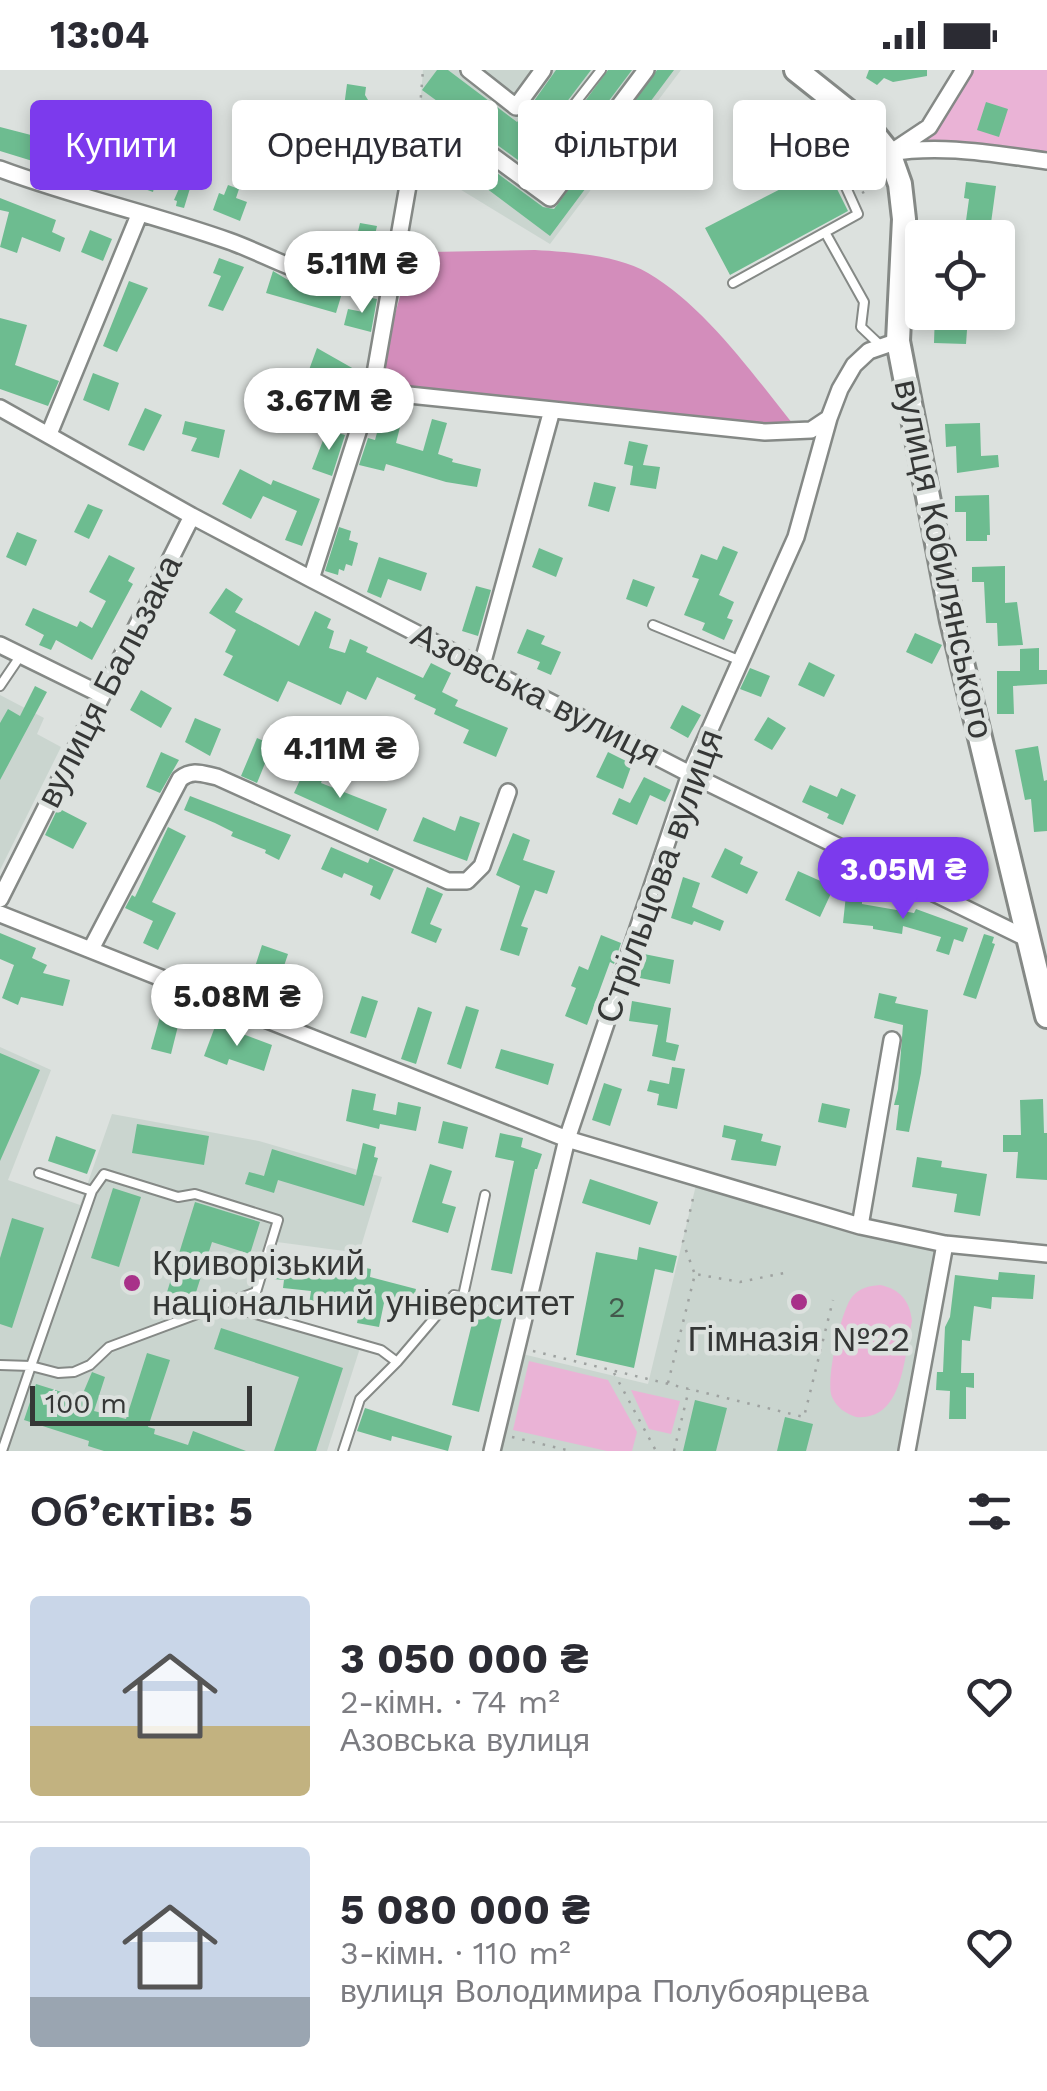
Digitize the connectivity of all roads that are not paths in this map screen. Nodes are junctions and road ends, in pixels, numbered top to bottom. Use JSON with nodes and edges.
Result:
{"nodes":[{"id":1,"x":543,"y":70,"type":"edge"},
{"id":2,"x":601,"y":70,"type":"edge"},
{"id":3,"x":646,"y":70,"type":"edge"},
{"id":4,"x":796,"y":70,"type":"edge"},
{"id":5,"x":964,"y":70,"type":"edge"},
{"id":6,"x":476,"y":72,"type":"edge"},
{"id":7,"x":821,"y":90,"type":"junction"},
{"id":8,"x":834,"y":100,"type":"edge"},
{"id":9,"x":516,"y":107,"type":"junction"},
{"id":10,"x":886,"y":162,"type":"edge"},
{"id":11,"x":1047,"y":162,"type":"edge"},
{"id":12,"x":886,"y":163,"type":"edge"},
{"id":13,"x":0,"y":169,"type":"edge"},
{"id":14,"x":886,"y":172,"type":"edge"},
{"id":15,"x":139,"y":215,"type":"junction"},
{"id":16,"x":826,"y":234,"type":"junction"},
{"id":17,"x":396,"y":267,"type":"junction"},
{"id":18,"x":734,"y":283,"type":"dead end"},
{"id":19,"x":889,"y":343,"type":"junction"},
{"id":20,"x":373,"y":385,"type":"junction"},
{"id":21,"x":0,"y":408,"type":"edge"},
{"id":22,"x":552,"y":410,"type":"junction"},
{"id":23,"x":829,"y":418,"type":"junction"},
{"id":24,"x":50,"y":434,"type":"junction"},
{"id":25,"x":192,"y":516,"type":"junction"},
{"id":26,"x":311,"y":579,"type":"junction"},
{"id":27,"x":653,"y":626,"type":"dead end"},
{"id":28,"x":0,"y":644,"type":"edge"},
{"id":29,"x":21,"y":654,"type":"junction"},
{"id":30,"x":741,"y":661,"type":"junction"},
{"id":31,"x":482,"y":665,"type":"junction"},
{"id":32,"x":0,"y":686,"type":"edge"},
{"id":33,"x":100,"y":694,"type":"junction"},
{"id":34,"x":690,"y":774,"type":"junction"},
{"id":35,"x":508,"y":792,"type":"dead end"},
{"id":36,"x":0,"y":899,"type":"edge"},
{"id":37,"x":0,"y":914,"type":"edge"},
{"id":38,"x":1030,"y":940,"type":"junction"},
{"id":39,"x":90,"y":949,"type":"junction"},
{"id":40,"x":1047,"y":1016,"type":"edge"},
{"id":41,"x":892,"y":1040,"type":"dead end"},
{"id":42,"x":567,"y":1138,"type":"junction"},
{"id":43,"x":39,"y":1173,"type":"dead end"},
{"id":44,"x":92,"y":1191,"type":"junction"},
{"id":45,"x":485,"y":1195,"type":"dead end"},
{"id":46,"x":860,"y":1226,"type":"junction"},
{"id":47,"x":945,"y":1244,"type":"junction"},
{"id":48,"x":1047,"y":1254,"type":"edge"},
{"id":49,"x":256,"y":1292,"type":"junction"},
{"id":50,"x":462,"y":1296,"type":"junction"},
{"id":51,"x":526,"y":1310,"type":"junction"},
{"id":52,"x":398,"y":1362,"type":"junction"},
{"id":53,"x":0,"y":1366,"type":"edge"},
{"id":54,"x":31,"y":1366,"type":"junction"},
{"id":55,"x":2,"y":1451,"type":"edge"},
{"id":56,"x":344,"y":1451,"type":"edge"},
{"id":57,"x":492,"y":1451,"type":"edge"},
{"id":58,"x":907,"y":1451,"type":"edge"}],
"edges":[{"from":1,"to":9,"type":"street"},
{"from":2,"to":9,"type":"lane"},
{"from":3,"to":17,"type":"street"},
{"from":4,"to":7,"type":"main road"},
{"from":5,"to":10,"type":"street"},
{"from":6,"to":9,"type":"street"},
{"from":7,"to":8,"type":"main road"},
{"from":7,"to":16,"type":"lane"},
{"from":11,"to":12,"type":"street"},
{"from":13,"to":15,"type":"street"},
{"from":14,"to":19,"type":"main road","name":"вулиця Кобилянського"},
{"from":15,"to":17,"type":"street"},
{"from":15,"to":24,"type":"street"},
{"from":16,"to":18,"type":"lane"},
{"from":16,"to":19,"type":"lane"},
{"from":17,"to":20,"type":"street"},
{"from":19,"to":23,"type":"street","name":"Стрільцова вулиця"},
{"from":19,"to":38,"type":"main road","name":"вулиця Кобилянського"},
{"from":20,"to":22,"type":"street"},
{"from":20,"to":26,"type":"street"},
{"from":21,"to":24,"type":"street","name":"Азовська вулиця"},
{"from":22,"to":23,"type":"street"},
{"from":22,"to":31,"type":"street"},
{"from":23,"to":30,"type":"street","name":"Стрільцова вулиця"},
{"from":24,"to":25,"type":"street","name":"Азовська вулиця"},
{"from":25,"to":26,"type":"street","name":"Азовська вулиця"},
{"from":25,"to":33,"type":"street","name":"вулиця Бальзака"},
{"from":26,"to":31,"type":"street","name":"Азовська вулиця"},
{"from":27,"to":30,"type":"lane"},
{"from":28,"to":29,"type":"street"},
{"from":29,"to":32,"type":"lane"},
{"from":29,"to":33,"type":"street"},
{"from":30,"to":34,"type":"street","name":"Стрільцова вулиця"},
{"from":31,"to":34,"type":"street","name":"Азовська вулиця"},
{"from":33,"to":36,"type":"street","name":"вулиця Бальзака"},
{"from":34,"to":38,"type":"street","name":"Азовська вулиця"},
{"from":34,"to":42,"type":"street","name":"Стрільцова вулиця"},
{"from":35,"to":39,"type":"street"},
{"from":37,"to":39,"type":"street"},
{"from":38,"to":40,"type":"main road","name":"вулиця Кобилянського"},
{"from":39,"to":42,"type":"street"},
{"from":41,"to":46,"type":"street"},
{"from":42,"to":46,"type":"street"},
{"from":42,"to":51,"type":"street","name":"Стрільцова вулиця"},
{"from":43,"to":44,"type":"lane"},
{"from":44,"to":49,"type":"lane"},
{"from":44,"to":54,"type":"lane"},
{"from":45,"to":50,"type":"lane"},
{"from":46,"to":47,"type":"street"},
{"from":47,"to":48,"type":"street"},
{"from":47,"to":58,"type":"street"},
{"from":49,"to":52,"type":"lane"},
{"from":49,"to":54,"type":"lane"},
{"from":50,"to":51,"type":"lane"},
{"from":50,"to":52,"type":"lane"},
{"from":51,"to":57,"type":"street","name":"Стрільцова вулиця"},
{"from":52,"to":56,"type":"lane"},
{"from":53,"to":54,"type":"lane"},
{"from":54,"to":55,"type":"lane"}]}
